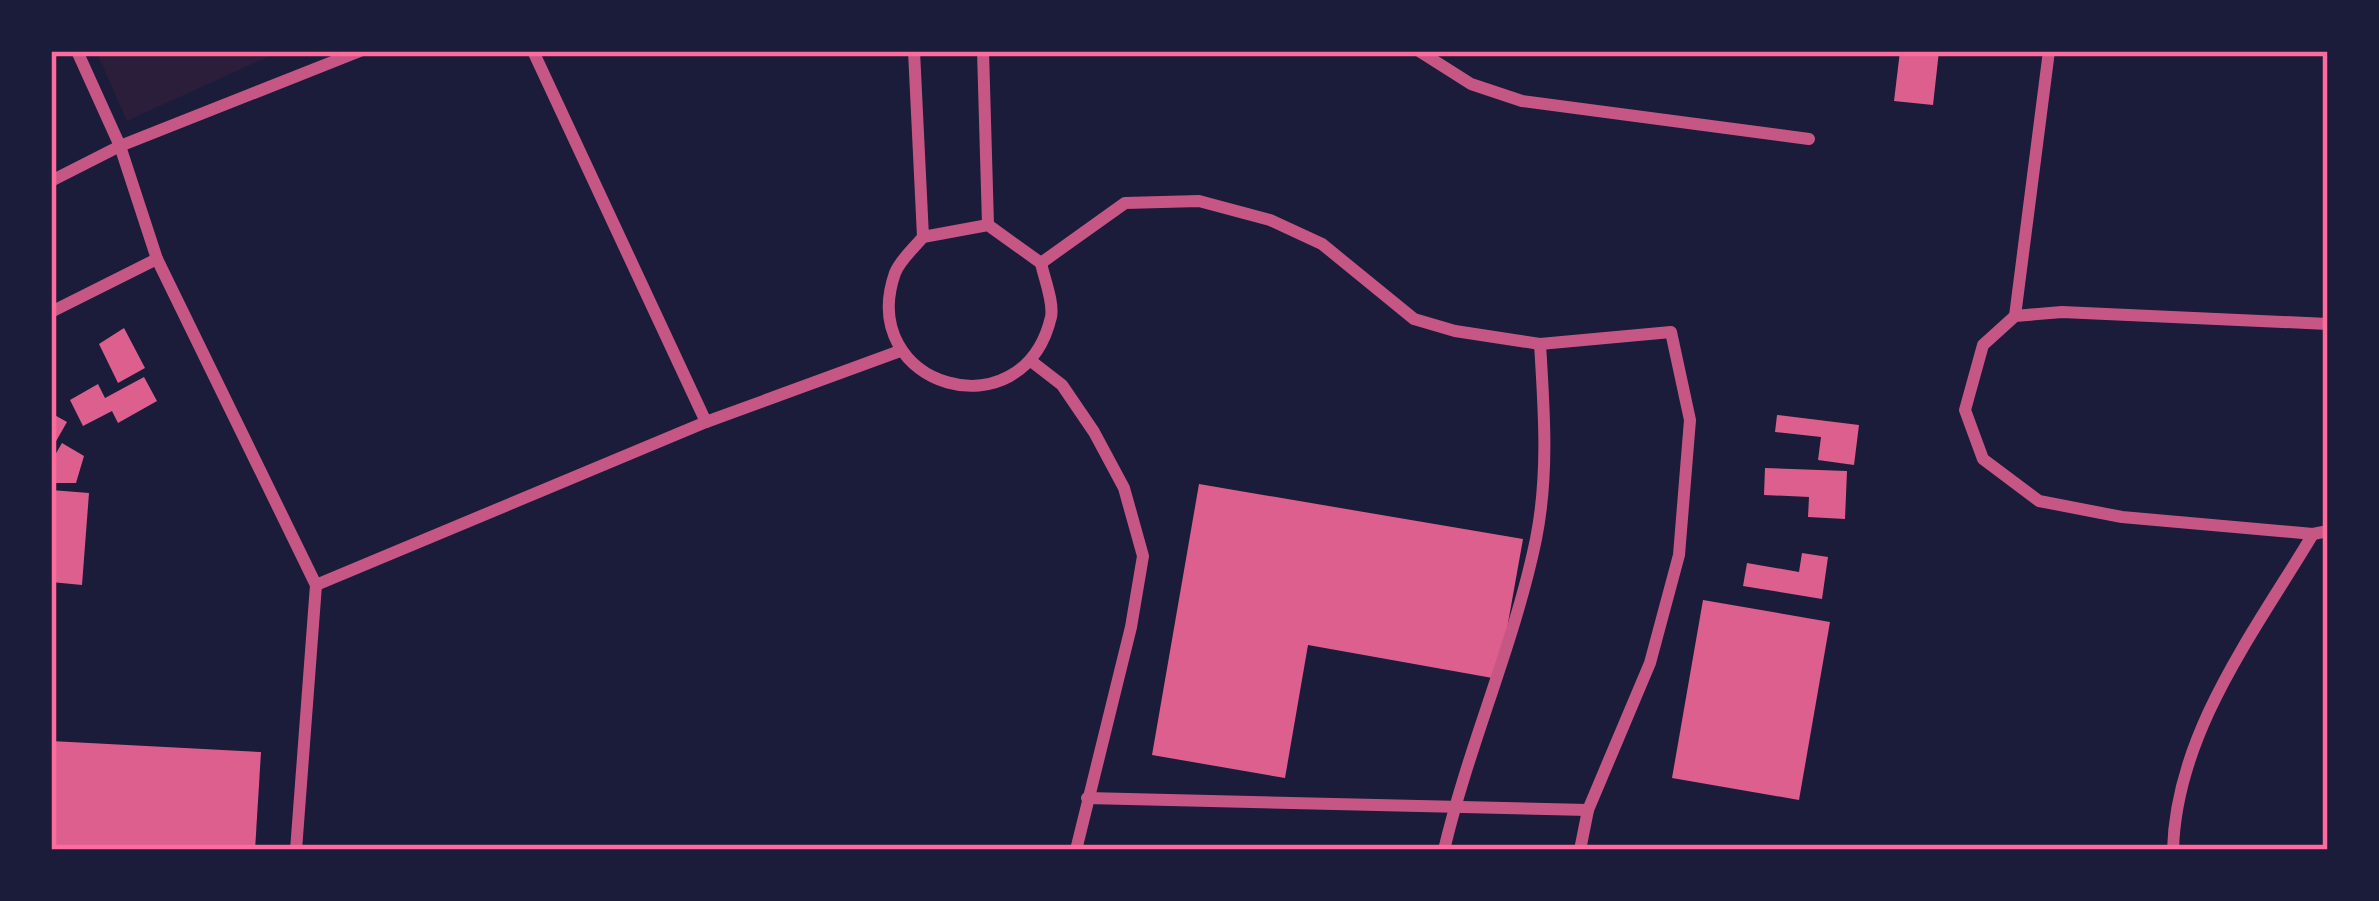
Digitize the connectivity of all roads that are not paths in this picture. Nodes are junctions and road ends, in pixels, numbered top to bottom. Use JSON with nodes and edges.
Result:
{"nodes":[{"id":1,"x":77,"y":51,"type":"edge"},
{"id":2,"x":360,"y":51,"type":"edge"},
{"id":3,"x":533,"y":51,"type":"edge"},
{"id":4,"x":914,"y":51,"type":"edge"},
{"id":5,"x":983,"y":51,"type":"edge"},
{"id":6,"x":1419,"y":51,"type":"edge"},
{"id":7,"x":2049,"y":51,"type":"edge"},
{"id":8,"x":1809,"y":139,"type":"dead end"},
{"id":9,"x":120,"y":146,"type":"junction"},
{"id":10,"x":51,"y":182,"type":"edge"},
{"id":11,"x":988,"y":225,"type":"junction"},
{"id":12,"x":923,"y":237,"type":"junction"},
{"id":13,"x":157,"y":259,"type":"junction"},
{"id":14,"x":1041,"y":263,"type":"junction"},
{"id":15,"x":51,"y":312,"type":"edge"},
{"id":16,"x":2015,"y":316,"type":"junction"},
{"id":17,"x":2328,"y":324,"type":"edge"},
{"id":18,"x":1540,"y":344,"type":"junction"},
{"id":19,"x":900,"y":350,"type":"junction"},
{"id":20,"x":1031,"y":361,"type":"junction"},
{"id":21,"x":706,"y":422,"type":"junction"},
{"id":22,"x":2328,"y":531,"type":"edge"},
{"id":23,"x":2313,"y":534,"type":"junction"},
{"id":24,"x":316,"y":585,"type":"junction"},
{"id":25,"x":1087,"y":798,"type":"junction"},
{"id":26,"x":1454,"y":809,"type":"junction"},
{"id":27,"x":1588,"y":810,"type":"junction"},
{"id":28,"x":296,"y":850,"type":"edge"},
{"id":29,"x":1076,"y":850,"type":"edge"},
{"id":30,"x":1444,"y":850,"type":"edge"},
{"id":31,"x":1580,"y":850,"type":"edge"},
{"id":32,"x":2173,"y":850,"type":"edge"}],
"edges":[{"from":1,"to":9,"type":"street"},
{"from":2,"to":9,"type":"street"},
{"from":3,"to":21,"type":"street"},
{"from":4,"to":12,"type":"street"},
{"from":5,"to":11,"type":"street"},
{"from":6,"to":8,"type":"street"},
{"from":7,"to":16,"type":"street"},
{"from":9,"to":10,"type":"street"},
{"from":9,"to":13,"type":"street"},
{"from":11,"to":12,"type":"street"},
{"from":11,"to":14,"type":"street"},
{"from":12,"to":19,"type":"street"},
{"from":13,"to":15,"type":"street"},
{"from":13,"to":24,"type":"street"},
{"from":14,"to":18,"type":"street"},
{"from":14,"to":20,"type":"street"},
{"from":16,"to":17,"type":"street"},
{"from":16,"to":23,"type":"street"},
{"from":18,"to":26,"type":"street"},
{"from":18,"to":27,"type":"street"},
{"from":19,"to":20,"type":"street"},
{"from":19,"to":21,"type":"street"},
{"from":20,"to":25,"type":"street"},
{"from":21,"to":24,"type":"street"},
{"from":22,"to":23,"type":"street"},
{"from":23,"to":32,"type":"street"},
{"from":24,"to":28,"type":"street"},
{"from":25,"to":26,"type":"street"},
{"from":25,"to":29,"type":"street"},
{"from":26,"to":27,"type":"street"},
{"from":26,"to":30,"type":"street"},
{"from":27,"to":31,"type":"street"}]}
